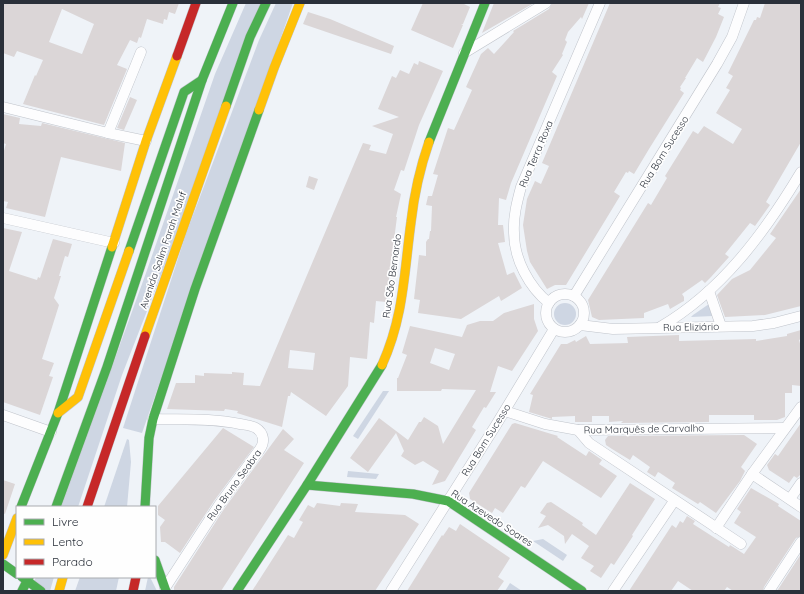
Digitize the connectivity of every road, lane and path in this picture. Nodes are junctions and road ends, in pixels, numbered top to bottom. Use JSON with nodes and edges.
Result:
{"nodes":[{"id":1,"x":196,"y":3,"type":"edge"},
{"id":2,"x":233,"y":3,"type":"edge"},
{"id":3,"x":266,"y":3,"type":"edge"},
{"id":4,"x":300,"y":3,"type":"edge"},
{"id":5,"x":485,"y":3,"type":"edge"},
{"id":6,"x":546,"y":3,"type":"edge"},
{"id":7,"x":600,"y":3,"type":"edge"},
{"id":8,"x":744,"y":3,"type":"edge"},
{"id":9,"x":141,"y":52,"type":"dead end"},
{"id":10,"x":464,"y":53,"type":"junction"},
{"id":11,"x":202,"y":80,"type":"junction"},
{"id":12,"x":3,"y":107,"type":"edge"},
{"id":13,"x":108,"y":133,"type":"junction"},
{"id":14,"x":146,"y":141,"type":"junction"},
{"id":15,"x":801,"y":172,"type":"edge"},
{"id":16,"x":3,"y":218,"type":"edge"},
{"id":17,"x":114,"y":243,"type":"junction"},
{"id":18,"x":709,"y":291,"type":"junction"},
{"id":19,"x":574,"y":296,"type":"junction"},
{"id":20,"x":549,"y":303,"type":"junction"},
{"id":21,"x":801,"y":316,"type":"edge"},
{"id":22,"x":580,"y":325,"type":"junction"},
{"id":23,"x":721,"y":326,"type":"junction"},
{"id":24,"x":659,"y":327,"type":"junction"},
{"id":25,"x":554,"y":329,"type":"junction"},
{"id":26,"x":801,"y":407,"type":"edge"},
{"id":27,"x":505,"y":411,"type":"junction"},
{"id":28,"x":58,"y":413,"type":"junction"},
{"id":29,"x":3,"y":415,"type":"edge"},
{"id":30,"x":153,"y":420,"type":"junction"},
{"id":31,"x":786,"y":428,"type":"junction"},
{"id":32,"x":578,"y":430,"type":"junction"},
{"id":33,"x":51,"y":432,"type":"junction"},
{"id":34,"x":752,"y":474,"type":"junction"},
{"id":35,"x":801,"y":483,"type":"edge"},
{"id":36,"x":307,"y":486,"type":"junction"},
{"id":37,"x":790,"y":499,"type":"junction"},
{"id":38,"x":448,"y":501,"type":"junction"},
{"id":39,"x":674,"y":501,"type":"junction"},
{"id":40,"x":21,"y":506,"type":"edge"},
{"id":41,"x":56,"y":506,"type":"edge"},
{"id":42,"x":87,"y":506,"type":"edge"},
{"id":43,"x":145,"y":506,"type":"edge"},
{"id":44,"x":801,"y":507,"type":"edge"},
{"id":45,"x":16,"y":521,"type":"edge"},
{"id":46,"x":716,"y":528,"type":"junction"},
{"id":47,"x":801,"y":542,"type":"edge"},
{"id":48,"x":741,"y":544,"type":"dead end"},
{"id":49,"x":3,"y":556,"type":"edge"},
{"id":50,"x":156,"y":563,"type":"edge"},
{"id":51,"x":3,"y":564,"type":"edge"},
{"id":52,"x":16,"y":573,"type":"edge"},
{"id":53,"x":26,"y":578,"type":"edge"},
{"id":54,"x":63,"y":578,"type":"edge"},
{"id":55,"x":136,"y":578,"type":"edge"},
{"id":56,"x":165,"y":589,"type":"edge"},
{"id":57,"x":22,"y":591,"type":"edge"},
{"id":58,"x":41,"y":591,"type":"edge"},
{"id":59,"x":58,"y":591,"type":"edge"},
{"id":60,"x":133,"y":591,"type":"edge"},
{"id":61,"x":237,"y":591,"type":"edge"},
{"id":62,"x":391,"y":591,"type":"edge"},
{"id":63,"x":582,"y":591,"type":"edge"},
{"id":64,"x":613,"y":591,"type":"edge"},
{"id":65,"x":769,"y":591,"type":"edge"}],
"edges":[{"from":1,"to":14,"type":"main road"},
{"from":2,"to":11,"type":"main road","name":"Avenida Salim Farah Maluf"},
{"from":3,"to":42,"type":"main road","name":"Avenida Salim Farah Maluf"},
{"from":4,"to":30,"type":"main road"},
{"from":5,"to":10,"type":"main road","name":"Rua São Bernardo"},
{"from":6,"to":10,"type":"street"},
{"from":7,"to":20,"type":"street","name":"Rua Terra Roxa"},
{"from":8,"to":19,"type":"street","name":"Rua Bom Sucesso"},
{"from":9,"to":13,"type":"street"},
{"from":10,"to":36,"type":"main road","name":"Rua São Bernardo"},
{"from":11,"to":28,"type":"main road"},
{"from":11,"to":41,"type":"main road","name":"Avenida Salim Farah Maluf"},
{"from":12,"to":13,"type":"street"},
{"from":13,"to":14,"type":"street"},
{"from":14,"to":17,"type":"main road"},
{"from":15,"to":18,"type":"street"},
{"from":16,"to":17,"type":"street"},
{"from":17,"to":28,"type":"main road"},
{"from":18,"to":23,"type":"street"},
{"from":18,"to":24,"type":"street"},
{"from":19,"to":20,"type":"street"},
{"from":19,"to":22,"type":"street"},
{"from":20,"to":25,"type":"street"},
{"from":21,"to":23,"type":"street","name":"Rua Eliziário"},
{"from":22,"to":24,"type":"street","name":"Rua Eliziário"},
{"from":22,"to":25,"type":"street"},
{"from":23,"to":24,"type":"street","name":"Rua Eliziário"},
{"from":25,"to":27,"type":"street","name":"Rua Bom Sucesso"},
{"from":26,"to":31,"type":"street"},
{"from":27,"to":32,"type":"street","name":"Rua Marquês de Carvalho"},
{"from":27,"to":38,"type":"street","name":"Rua Bom Sucesso"},
{"from":28,"to":33,"type":"main road"},
{"from":29,"to":33,"type":"street"},
{"from":30,"to":43,"type":"main road"},
{"from":30,"to":56,"type":"street","name":"Rua Bruno Seabra"},
{"from":31,"to":32,"type":"street","name":"Rua Marquês de Carvalho"},
{"from":31,"to":34,"type":"street"},
{"from":32,"to":39,"type":"street"},
{"from":33,"to":40,"type":"main road"},
{"from":34,"to":37,"type":"street"},
{"from":34,"to":46,"type":"street"},
{"from":35,"to":37,"type":"street"},
{"from":36,"to":38,"type":"main road","name":"Rua Azevedo Soares"},
{"from":36,"to":61,"type":"main road","name":"Rua São Bernardo"},
{"from":37,"to":44,"type":"street"},
{"from":38,"to":62,"type":"street","name":"Rua Bom Sucesso"},
{"from":38,"to":63,"type":"main road","name":"Rua Azevedo Soares"},
{"from":39,"to":46,"type":"street"},
{"from":39,"to":64,"type":"street"},
{"from":45,"to":49,"type":"main road"},
{"from":46,"to":48,"type":"street"},
{"from":47,"to":65,"type":"street"},
{"from":50,"to":56,"type":"main road"},
{"from":51,"to":52,"type":"main road"},
{"from":53,"to":57,"type":"main road"},
{"from":53,"to":58,"type":"main road"},
{"from":54,"to":59,"type":"main road"},
{"from":55,"to":60,"type":"main road"}]}
